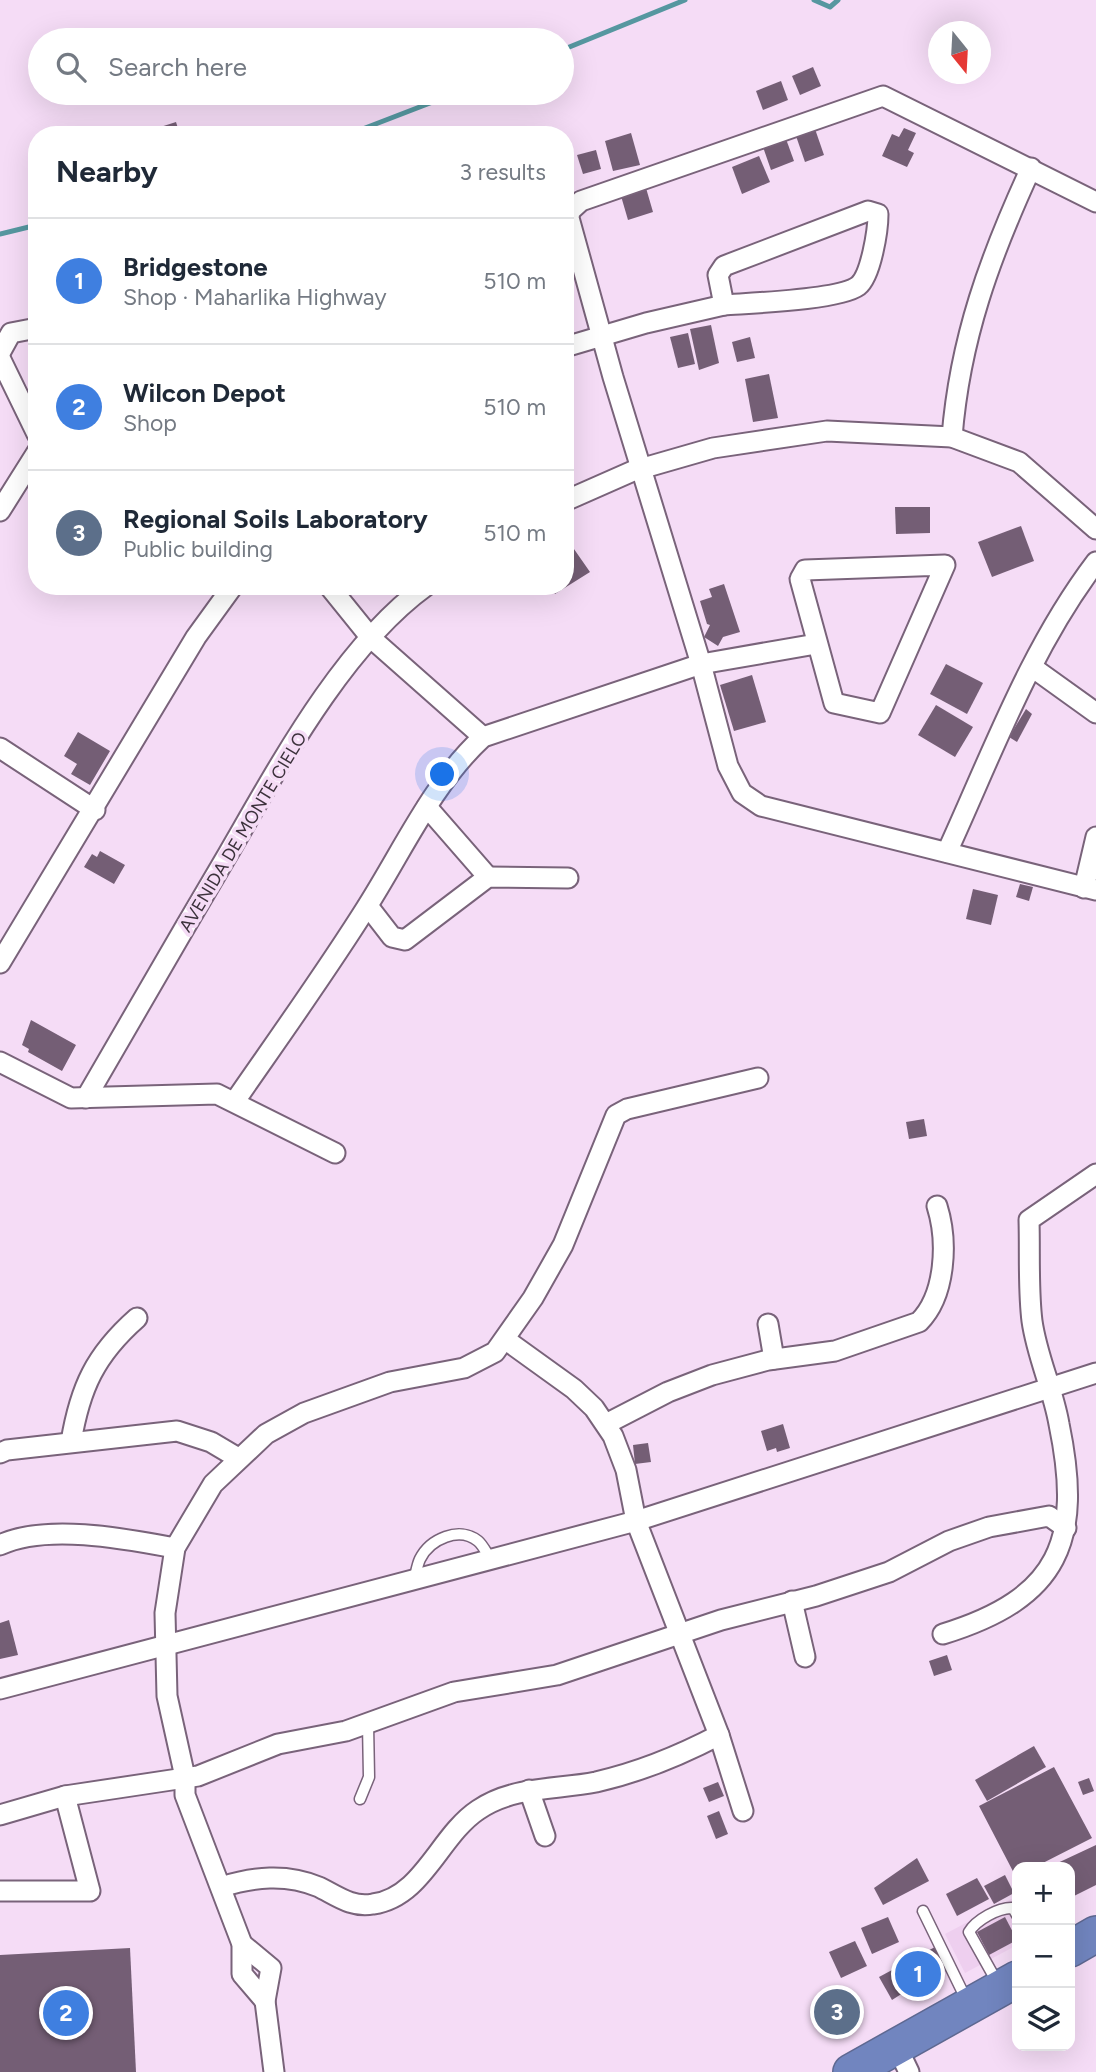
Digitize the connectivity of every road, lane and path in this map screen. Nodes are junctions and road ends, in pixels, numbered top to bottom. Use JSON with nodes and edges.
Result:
{"nodes":[{"id":1,"x":1031,"y":168,"type":"junction"},
{"id":2,"x":1096,"y":202,"type":"edge"},
{"id":3,"x":574,"y":207,"type":"edge"},
{"id":4,"x":574,"y":239,"type":"edge"},
{"id":5,"x":724,"y":305,"type":"junction"},
{"id":6,"x":28,"y":330,"type":"edge"},
{"id":7,"x":601,"y":337,"type":"junction"},
{"id":8,"x":574,"y":344,"type":"edge"},
{"id":9,"x":0,"y":356,"type":"edge"},
{"id":10,"x":28,"y":416,"type":"edge"},
{"id":11,"x":952,"y":437,"type":"junction"},
{"id":12,"x":28,"y":466,"type":"edge"},
{"id":13,"x":642,"y":468,"type":"junction"},
{"id":14,"x":574,"y":496,"type":"edge"},
{"id":15,"x":0,"y":511,"type":"edge"},
{"id":16,"x":1096,"y":529,"type":"edge"},
{"id":17,"x":1096,"y":562,"type":"edge"},
{"id":18,"x":226,"y":595,"type":"edge"},
{"id":19,"x":335,"y":595,"type":"edge"},
{"id":20,"x":414,"y":595,"type":"edge"},
{"id":21,"x":370,"y":638,"type":"junction"},
{"id":22,"x":817,"y":644,"type":"junction"},
{"id":23,"x":701,"y":664,"type":"junction"},
{"id":24,"x":1032,"y":667,"type":"junction"},
{"id":25,"x":1096,"y":713,"type":"edge"},
{"id":26,"x":483,"y":737,"type":"junction"},
{"id":27,"x":0,"y":748,"type":"edge"},
{"id":28,"x":427,"y":807,"type":"junction"},
{"id":29,"x":94,"y":810,"type":"junction"},
{"id":30,"x":1096,"y":837,"type":"edge"},
{"id":31,"x":947,"y":852,"type":"junction"},
{"id":32,"x":488,"y":877,"type":"junction"},
{"id":33,"x":568,"y":878,"type":"dead end"},
{"id":34,"x":1090,"y":889,"type":"edge"},
{"id":35,"x":368,"y":906,"type":"junction"},
{"id":36,"x":0,"y":963,"type":"edge"},
{"id":37,"x":3,"y":1069,"type":"edge"},
{"id":38,"x":758,"y":1078,"type":"dead end"},
{"id":39,"x":86,"y":1098,"type":"junction"},
{"id":40,"x":235,"y":1101,"type":"junction"},
{"id":41,"x":335,"y":1153,"type":"dead end"},
{"id":42,"x":1096,"y":1174,"type":"edge"},
{"id":43,"x":937,"y":1206,"type":"dead end"},
{"id":44,"x":137,"y":1318,"type":"dead end"},
{"id":45,"x":768,"y":1324,"type":"dead end"},
{"id":46,"x":506,"y":1340,"type":"junction"},
{"id":47,"x":774,"y":1359,"type":"junction"},
{"id":48,"x":1096,"y":1373,"type":"edge"},
{"id":49,"x":1048,"y":1388,"type":"junction"},
{"id":50,"x":606,"y":1424,"type":"junction"},
{"id":51,"x":71,"y":1442,"type":"junction"},
{"id":52,"x":0,"y":1453,"type":"edge"},
{"id":53,"x":238,"y":1458,"type":"junction"},
{"id":54,"x":636,"y":1521,"type":"junction"},
{"id":55,"x":1066,"y":1528,"type":"junction"},
{"id":56,"x":0,"y":1545,"type":"edge"},
{"id":57,"x":174,"y":1548,"type":"junction"},
{"id":58,"x":491,"y":1560,"type":"junction"},
{"id":59,"x":414,"y":1581,"type":"junction"},
{"id":60,"x":792,"y":1601,"type":"junction"},
{"id":61,"x":943,"y":1634,"type":"dead end"},
{"id":62,"x":679,"y":1635,"type":"junction"},
{"id":63,"x":164,"y":1647,"type":"junction"},
{"id":64,"x":805,"y":1657,"type":"dead end"},
{"id":65,"x":0,"y":1689,"type":"edge"},
{"id":66,"x":368,"y":1724,"type":"junction"},
{"id":67,"x":719,"y":1735,"type":"junction"},
{"id":68,"x":185,"y":1777,"type":"junction"},
{"id":69,"x":529,"y":1790,"type":"junction"},
{"id":70,"x":65,"y":1796,"type":"junction"},
{"id":71,"x":360,"y":1799,"type":"dead end"},
{"id":72,"x":743,"y":1811,"type":"dead end"},
{"id":73,"x":0,"y":1815,"type":"edge"},
{"id":74,"x":545,"y":1836,"type":"dead end"},
{"id":75,"x":221,"y":1887,"type":"junction"},
{"id":76,"x":0,"y":1891,"type":"edge"},
{"id":77,"x":1012,"y":1908,"type":"edge"},
{"id":78,"x":923,"y":1911,"type":"dead end"},
{"id":79,"x":1096,"y":1934,"type":"edge"},
{"id":80,"x":1075,"y":1946,"type":"edge"},
{"id":81,"x":1009,"y":1984,"type":"edge"},
{"id":82,"x":970,"y":2006,"type":"junction"},
{"id":83,"x":903,"y":2059,"type":"edge"},
{"id":84,"x":274,"y":2072,"type":"edge"},
{"id":85,"x":851,"y":2072,"type":"edge"}],
"edges":[{"from":1,"to":2,"type":"street"},
{"from":1,"to":3,"type":"street"},
{"from":1,"to":11,"type":"street"},
{"from":4,"to":7,"type":"street"},
{"from":5,"to":5,"type":"street"},
{"from":5,"to":7,"type":"street"},
{"from":6,"to":9,"type":"street"},
{"from":7,"to":8,"type":"street"},
{"from":7,"to":13,"type":"street"},
{"from":9,"to":10,"type":"street"},
{"from":11,"to":13,"type":"street"},
{"from":11,"to":16,"type":"street"},
{"from":12,"to":15,"type":"street"},
{"from":13,"to":14,"type":"street"},
{"from":13,"to":23,"type":"street"},
{"from":17,"to":24,"type":"street"},
{"from":18,"to":29,"type":"street"},
{"from":19,"to":21,"type":"street"},
{"from":20,"to":21,"type":"street","name":"AVENIDA DE MONTE CIELO"},
{"from":21,"to":26,"type":"street"},
{"from":21,"to":39,"type":"street","name":"AVENIDA DE MONTE CIELO"},
{"from":22,"to":22,"type":"street"},
{"from":22,"to":23,"type":"street"},
{"from":23,"to":26,"type":"street"},
{"from":23,"to":31,"type":"street"},
{"from":24,"to":25,"type":"street"},
{"from":24,"to":31,"type":"street"},
{"from":26,"to":28,"type":"street"},
{"from":27,"to":29,"type":"street"},
{"from":28,"to":32,"type":"street"},
{"from":28,"to":35,"type":"street"},
{"from":29,"to":36,"type":"street"},
{"from":30,"to":34,"type":"street"},
{"from":31,"to":34,"type":"street"},
{"from":32,"to":33,"type":"street"},
{"from":32,"to":35,"type":"street"},
{"from":35,"to":40,"type":"street"},
{"from":37,"to":39,"type":"street"},
{"from":38,"to":46,"type":"street"},
{"from":39,"to":40,"type":"street"},
{"from":40,"to":41,"type":"street"},
{"from":42,"to":49,"type":"street"},
{"from":43,"to":47,"type":"street"},
{"from":44,"to":51,"type":"street"},
{"from":45,"to":47,"type":"street"},
{"from":46,"to":50,"type":"street"},
{"from":46,"to":53,"type":"street"},
{"from":47,"to":50,"type":"street"},
{"from":48,"to":49,"type":"street"},
{"from":49,"to":54,"type":"street"},
{"from":49,"to":55,"type":"street"},
{"from":50,"to":54,"type":"street"},
{"from":51,"to":52,"type":"street"},
{"from":51,"to":53,"type":"street"},
{"from":53,"to":57,"type":"street"},
{"from":54,"to":58,"type":"street"},
{"from":54,"to":62,"type":"street"},
{"from":55,"to":60,"type":"street"},
{"from":55,"to":61,"type":"street"},
{"from":56,"to":57,"type":"street"},
{"from":57,"to":63,"type":"street"},
{"from":58,"to":59,"type":"street"},
{"from":58,"to":59,"type":"lane"},
{"from":59,"to":63,"type":"street"},
{"from":60,"to":62,"type":"street"},
{"from":60,"to":64,"type":"street"},
{"from":62,"to":66,"type":"street"},
{"from":62,"to":67,"type":"street"},
{"from":63,"to":65,"type":"street"},
{"from":63,"to":68,"type":"street"},
{"from":66,"to":68,"type":"street"},
{"from":66,"to":71,"type":"lane"},
{"from":67,"to":69,"type":"street"},
{"from":67,"to":72,"type":"street"},
{"from":68,"to":70,"type":"street"},
{"from":68,"to":75,"type":"street"},
{"from":69,"to":74,"type":"street"},
{"from":69,"to":75,"type":"street"},
{"from":70,"to":73,"type":"street"},
{"from":70,"to":76,"type":"street"},
{"from":75,"to":84,"type":"street"},
{"from":77,"to":81,"type":"lane"},
{"from":78,"to":82,"type":"lane"},
{"from":79,"to":80,"type":"highway"},
{"from":81,"to":82,"type":"highway"},
{"from":82,"to":83,"type":"highway"},
{"from":83,"to":85,"type":"highway"}]}
